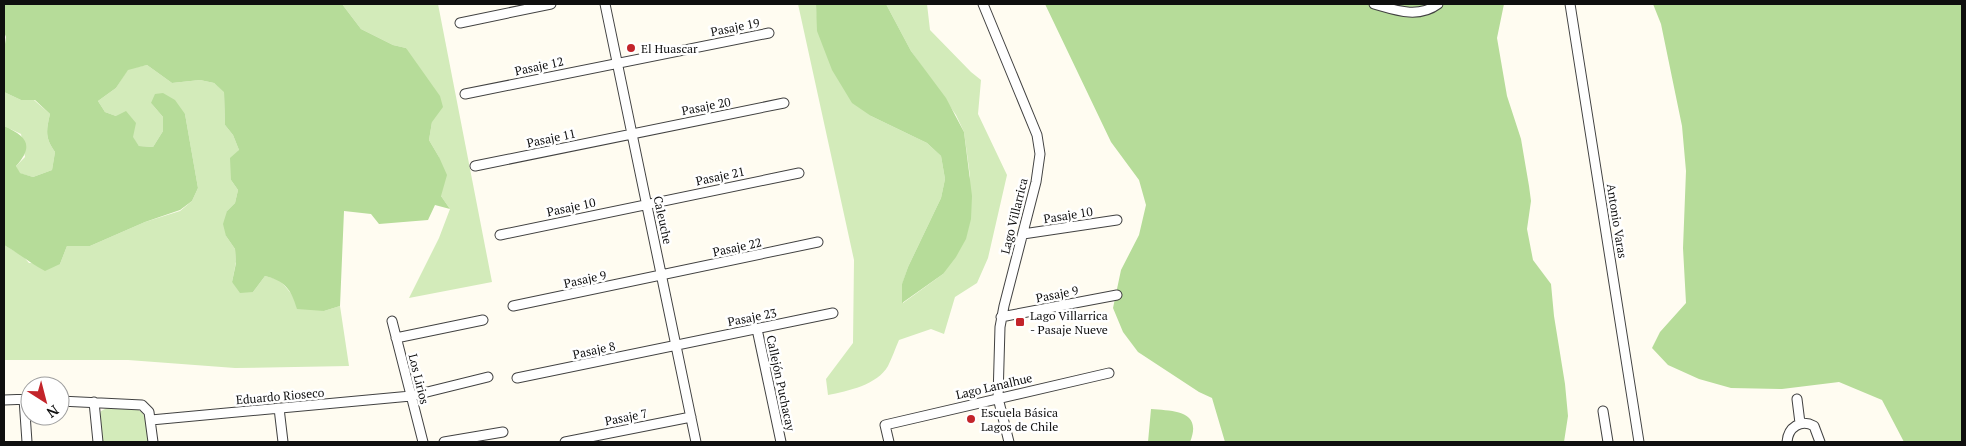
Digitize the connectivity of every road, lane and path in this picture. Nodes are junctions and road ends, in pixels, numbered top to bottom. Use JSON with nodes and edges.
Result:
{"nodes":[{"id":1,"x":551,"y":4,"type":"edge"},
{"id":2,"x":605,"y":4,"type":"edge"},
{"id":3,"x":983,"y":4,"type":"edge"},
{"id":4,"x":1374,"y":4,"type":"edge"},
{"id":5,"x":1438,"y":4,"type":"edge"},
{"id":6,"x":1570,"y":4,"type":"edge"},
{"id":7,"x":460,"y":23,"type":"dead end"},
{"id":8,"x":769,"y":32,"type":"dead end"},
{"id":9,"x":617,"y":63,"type":"junction"},
{"id":10,"x":465,"y":94,"type":"dead end"},
{"id":11,"x":784,"y":103,"type":"dead end"},
{"id":12,"x":632,"y":134,"type":"junction"},
{"id":13,"x":475,"y":166,"type":"dead end"},
{"id":14,"x":799,"y":173,"type":"dead end"},
{"id":15,"x":646,"y":204,"type":"junction"},
{"id":16,"x":1117,"y":220,"type":"dead end"},
{"id":17,"x":1023,"y":234,"type":"junction"},
{"id":18,"x":500,"y":235,"type":"dead end"},
{"id":19,"x":818,"y":242,"type":"dead end"},
{"id":20,"x":661,"y":275,"type":"junction"},
{"id":21,"x":1117,"y":295,"type":"dead end"},
{"id":22,"x":513,"y":306,"type":"dead end"},
{"id":23,"x":833,"y":313,"type":"dead end"},
{"id":24,"x":1001,"y":317,"type":"junction"},
{"id":25,"x":483,"y":320,"type":"dead end"},
{"id":26,"x":392,"y":321,"type":"dead end"},
{"id":27,"x":757,"y":329,"type":"junction"},
{"id":28,"x":396,"y":338,"type":"junction"},
{"id":29,"x":676,"y":345,"type":"junction"},
{"id":30,"x":1109,"y":372,"type":"dead end"},
{"id":31,"x":488,"y":377,"type":"dead end"},
{"id":32,"x":517,"y":378,"type":"dead end"},
{"id":33,"x":411,"y":396,"type":"junction"},
{"id":34,"x":998,"y":398,"type":"junction"},
{"id":35,"x":20,"y":399,"type":"edge"},
{"id":36,"x":1797,"y":399,"type":"dead end"},
{"id":37,"x":4,"y":400,"type":"edge"},
{"id":38,"x":70,"y":401,"type":"edge"},
{"id":39,"x":94,"y":402,"type":"junction"},
{"id":40,"x":279,"y":408,"type":"junction"},
{"id":41,"x":1603,"y":411,"type":"dead end"},
{"id":42,"x":691,"y":417,"type":"junction"},
{"id":43,"x":151,"y":420,"type":"junction"},
{"id":44,"x":1800,"y":423,"type":"junction"},
{"id":45,"x":27,"y":426,"type":"edge"},
{"id":46,"x":503,"y":432,"type":"dead end"},
{"id":47,"x":27,"y":442,"type":"edge"},
{"id":48,"x":98,"y":442,"type":"edge"},
{"id":49,"x":153,"y":442,"type":"edge"},
{"id":50,"x":283,"y":442,"type":"edge"},
{"id":51,"x":423,"y":442,"type":"edge"},
{"id":52,"x":444,"y":442,"type":"edge"},
{"id":53,"x":565,"y":442,"type":"edge"},
{"id":54,"x":696,"y":442,"type":"edge"},
{"id":55,"x":781,"y":442,"type":"edge"},
{"id":56,"x":889,"y":442,"type":"edge"},
{"id":57,"x":1009,"y":442,"type":"edge"},
{"id":58,"x":1608,"y":442,"type":"edge"},
{"id":59,"x":1639,"y":442,"type":"edge"},
{"id":60,"x":1787,"y":442,"type":"edge"},
{"id":61,"x":1820,"y":442,"type":"edge"}],
"edges":[{"from":1,"to":7,"type":"street"},
{"from":2,"to":9,"type":"street","name":"Caleuche"},
{"from":3,"to":17,"type":"street","name":"Lago Villarrica"},
{"from":4,"to":5,"type":"street"},
{"from":6,"to":59,"type":"street","name":"Antonio Varas"},
{"from":8,"to":9,"type":"street","name":"Pasaje 19"},
{"from":9,"to":10,"type":"street","name":"Pasaje 12"},
{"from":9,"to":12,"type":"street","name":"Caleuche"},
{"from":11,"to":12,"type":"street","name":"Pasaje 20"},
{"from":12,"to":13,"type":"street","name":"Pasaje 11"},
{"from":12,"to":15,"type":"street","name":"Caleuche"},
{"from":14,"to":15,"type":"street","name":"Pasaje 21"},
{"from":15,"to":18,"type":"street","name":"Pasaje 10"},
{"from":15,"to":20,"type":"street","name":"Caleuche"},
{"from":16,"to":17,"type":"street","name":"Pasaje 10"},
{"from":17,"to":24,"type":"street","name":"Lago Villarrica"},
{"from":19,"to":20,"type":"street","name":"Pasaje 22"},
{"from":20,"to":22,"type":"street","name":"Pasaje 9"},
{"from":20,"to":29,"type":"street","name":"Caleuche"},
{"from":21,"to":24,"type":"street","name":"Pasaje 9"},
{"from":23,"to":27,"type":"street","name":"Pasaje 23"},
{"from":24,"to":34,"type":"street","name":"Lago Villarrica"},
{"from":25,"to":28,"type":"street"},
{"from":26,"to":28,"type":"street","name":"Los Lirios"},
{"from":27,"to":29,"type":"street","name":"Pasaje 23"},
{"from":27,"to":55,"type":"street","name":"Callejón Puchacay"},
{"from":28,"to":33,"type":"street","name":"Los Lirios"},
{"from":29,"to":32,"type":"street","name":"Pasaje 8"},
{"from":29,"to":42,"type":"street","name":"Caleuche"},
{"from":30,"to":34,"type":"street","name":"Lago Lanalhue"},
{"from":31,"to":33,"type":"street"},
{"from":33,"to":40,"type":"street","name":"Eduardo Rioseco"},
{"from":33,"to":51,"type":"street","name":"Los Lirios"},
{"from":34,"to":56,"type":"street","name":"Lago Lanalhue"},
{"from":34,"to":57,"type":"street","name":"Lago Villarrica"},
{"from":35,"to":37,"type":"street"},
{"from":36,"to":44,"type":"street"},
{"from":38,"to":39,"type":"street"},
{"from":39,"to":43,"type":"street"},
{"from":39,"to":48,"type":"street"},
{"from":40,"to":43,"type":"street","name":"Eduardo Rioseco"},
{"from":40,"to":50,"type":"street"},
{"from":41,"to":58,"type":"street"},
{"from":42,"to":53,"type":"street","name":"Pasaje 7"},
{"from":42,"to":54,"type":"street","name":"Caleuche"},
{"from":43,"to":49,"type":"street"},
{"from":44,"to":60,"type":"street"},
{"from":44,"to":61,"type":"street"},
{"from":45,"to":47,"type":"street"},
{"from":46,"to":52,"type":"street"}]}
